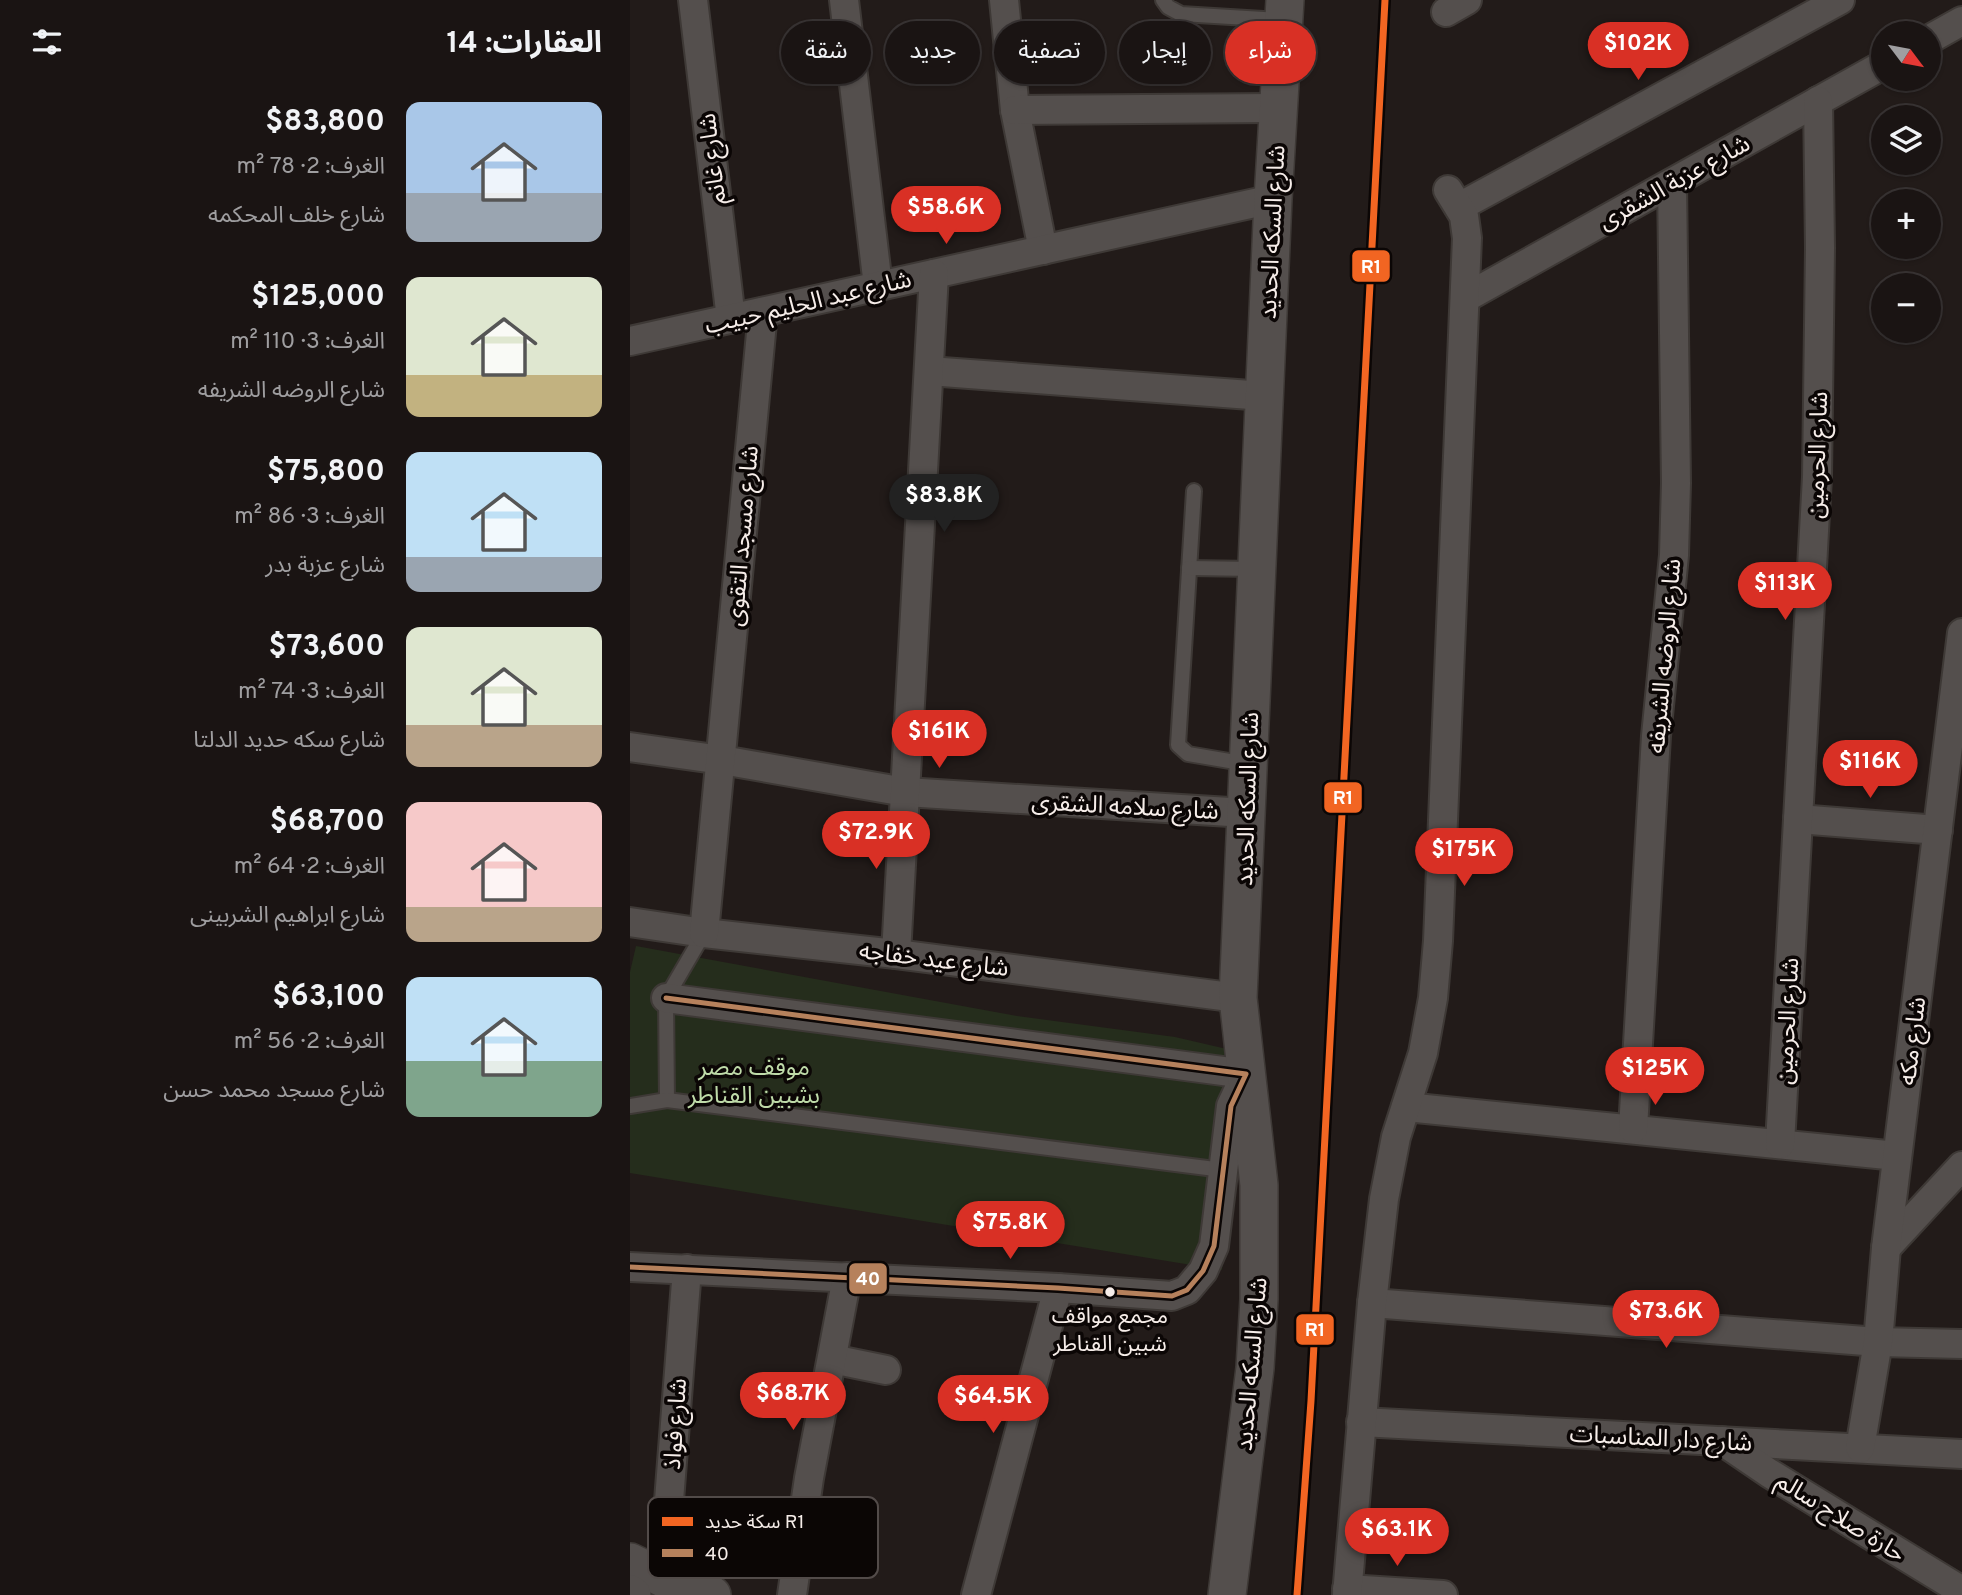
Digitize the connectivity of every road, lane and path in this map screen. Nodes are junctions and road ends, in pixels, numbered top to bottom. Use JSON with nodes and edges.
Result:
{"nodes":[{"id":1,"x":693,"y":0,"type":"edge"},
{"id":2,"x":844,"y":0,"type":"edge"},
{"id":3,"x":1004,"y":0,"type":"edge"},
{"id":4,"x":1163,"y":0,"type":"edge"},
{"id":5,"x":1840,"y":0,"type":"edge"},
{"id":6,"x":1285,"y":10,"type":"edge"},
{"id":7,"x":1960,"y":26,"type":"edge"},
{"id":8,"x":1941,"y":34,"type":"edge"},
{"id":9,"x":1871,"y":72,"type":"edge"},
{"id":10,"x":1818,"y":102,"type":"junction"},
{"id":11,"x":1278,"y":108,"type":"junction"},
{"id":12,"x":1016,"y":110,"type":"junction"},
{"id":13,"x":1672,"y":183,"type":"junction"},
{"id":14,"x":1273,"y":198,"type":"junction"},
{"id":15,"x":1043,"y":250,"type":"junction"},
{"id":16,"x":934,"y":274,"type":"junction"},
{"id":17,"x":878,"y":286,"type":"junction"},
{"id":18,"x":1465,"y":298,"type":"junction"},
{"id":19,"x":763,"y":312,"type":"junction"},
{"id":20,"x":732,"y":319,"type":"junction"},
{"id":21,"x":630,"y":341,"type":"edge"},
{"id":22,"x":929,"y":371,"type":"junction"},
{"id":23,"x":1264,"y":396,"type":"junction"},
{"id":24,"x":1194,"y":491,"type":"dead end"},
{"id":25,"x":1189,"y":568,"type":"junction"},
{"id":26,"x":1257,"y":569,"type":"junction"},
{"id":27,"x":1962,"y":633,"type":"edge"},
{"id":28,"x":630,"y":747,"type":"edge"},
{"id":29,"x":722,"y":760,"type":"junction"},
{"id":30,"x":1248,"y":765,"type":"junction"},
{"id":31,"x":905,"y":792,"type":"junction"},
{"id":32,"x":1246,"y":813,"type":"junction"},
{"id":33,"x":1798,"y":819,"type":"junction"},
{"id":34,"x":1938,"y":830,"type":"junction"},
{"id":35,"x":630,"y":922,"type":"edge"},
{"id":36,"x":704,"y":933,"type":"junction"},
{"id":37,"x":895,"y":954,"type":"junction"},
{"id":38,"x":666,"y":998,"type":"junction"},
{"id":39,"x":1238,"y":998,"type":"junction"},
{"id":40,"x":1247,"y":1074,"type":"junction"},
{"id":41,"x":667,"y":1100,"type":"junction"},
{"id":42,"x":630,"y":1106,"type":"edge"},
{"id":43,"x":1406,"y":1107,"type":"junction"},
{"id":44,"x":1633,"y":1129,"type":"junction"},
{"id":45,"x":1780,"y":1144,"type":"junction"},
{"id":46,"x":1897,"y":1156,"type":"junction"},
{"id":47,"x":1962,"y":1166,"type":"edge"},
{"id":48,"x":1223,"y":1170,"type":"junction"},
{"id":49,"x":1886,"y":1248,"type":"junction"},
{"id":50,"x":630,"y":1266,"type":"edge"},
{"id":51,"x":687,"y":1269,"type":"junction"},
{"id":52,"x":847,"y":1278,"type":"junction"},
{"id":53,"x":1058,"y":1288,"type":"junction"},
{"id":54,"x":1372,"y":1303,"type":"junction"},
{"id":55,"x":1878,"y":1342,"type":"junction"},
{"id":56,"x":1962,"y":1344,"type":"edge"},
{"id":57,"x":832,"y":1359,"type":"junction"},
{"id":58,"x":886,"y":1370,"type":"dead end"},
{"id":59,"x":1361,"y":1422,"type":"junction"},
{"id":60,"x":1722,"y":1441,"type":"junction"},
{"id":61,"x":1860,"y":1448,"type":"junction"},
{"id":62,"x":1962,"y":1454,"type":"edge"},
{"id":63,"x":669,"y":1497,"type":"edge"},
{"id":64,"x":806,"y":1497,"type":"edge"},
{"id":65,"x":630,"y":1562,"type":"edge"},
{"id":66,"x":648,"y":1571,"type":"edge"},
{"id":67,"x":663,"y":1578,"type":"edge"},
{"id":68,"x":1962,"y":1591,"type":"edge"},
{"id":69,"x":1347,"y":1592,"type":"edge"},
{"id":70,"x":712,"y":1595,"type":"edge"},
{"id":71,"x":976,"y":1595,"type":"edge"},
{"id":72,"x":1227,"y":1595,"type":"edge"},
{"id":73,"x":1443,"y":1595,"type":"edge"}],
"edges":[{"from":1,"to":20,"type":"street","name":"شارع غانم"},
{"from":2,"to":17,"type":"street"},
{"from":3,"to":12,"type":"street"},
{"from":4,"to":6,"type":"lane"},
{"from":5,"to":18,"type":"street"},
{"from":6,"to":11,"type":"street","name":"شارع السكه الحديد"},
{"from":7,"to":8,"type":"street"},
{"from":9,"to":10,"type":"street","name":"شارع عزبة الشقرى"},
{"from":10,"to":13,"type":"street","name":"شارع عزبة الشقرى"},
{"from":10,"to":33,"type":"street","name":"شارع الحرمين"},
{"from":11,"to":12,"type":"street"},
{"from":11,"to":14,"type":"street","name":"شارع السكه الحديد"},
{"from":12,"to":15,"type":"street"},
{"from":13,"to":18,"type":"street","name":"شارع عزبة الشقرى"},
{"from":13,"to":44,"type":"street","name":"شارع الروضه الشريفه"},
{"from":14,"to":15,"type":"street","name":"شارع عبد الحليم حبيب"},
{"from":14,"to":23,"type":"street","name":"شارع السكه الحديد"},
{"from":15,"to":16,"type":"street","name":"شارع عبد الحليم حبيب"},
{"from":16,"to":17,"type":"street","name":"شارع عبد الحليم حبيب"},
{"from":16,"to":22,"type":"street"},
{"from":17,"to":19,"type":"street","name":"شارع عبد الحليم حبيب"},
{"from":18,"to":43,"type":"street"},
{"from":19,"to":20,"type":"street","name":"شارع عبد الحليم حبيب"},
{"from":19,"to":29,"type":"street","name":"شارع مسجد التقوى"},
{"from":20,"to":21,"type":"street","name":"شارع عبد الحليم حبيب"},
{"from":22,"to":23,"type":"street"},
{"from":22,"to":31,"type":"street"},
{"from":23,"to":26,"type":"street","name":"شارع السكه الحديد"},
{"from":24,"to":25,"type":"lane"},
{"from":25,"to":26,"type":"lane"},
{"from":25,"to":30,"type":"lane"},
{"from":26,"to":30,"type":"street","name":"شارع السكه الحديد"},
{"from":27,"to":34,"type":"street","name":"شارع مكه"},
{"from":28,"to":29,"type":"street","name":"شارع سلامه الشقرى"},
{"from":29,"to":31,"type":"street","name":"شارع سلامه الشقرى"},
{"from":29,"to":36,"type":"street","name":"شارع مسجد التقوى"},
{"from":30,"to":32,"type":"street","name":"شارع السكه الحديد"},
{"from":31,"to":32,"type":"street","name":"شارع سلامه الشقرى"},
{"from":31,"to":37,"type":"street"},
{"from":32,"to":39,"type":"street","name":"شارع السكه الحديد"},
{"from":33,"to":34,"type":"street"},
{"from":33,"to":45,"type":"street","name":"شارع الحرمين"},
{"from":34,"to":46,"type":"street","name":"شارع مكه"},
{"from":35,"to":36,"type":"street","name":"شارع عيد خفاجه"},
{"from":36,"to":37,"type":"street","name":"شارع عيد خفاجه"},
{"from":36,"to":38,"type":"lane"},
{"from":37,"to":39,"type":"street","name":"شارع عيد خفاجه"},
{"from":38,"to":40,"type":"street"},
{"from":38,"to":41,"type":"lane"},
{"from":39,"to":40,"type":"street","name":"شارع السكه الحديد"},
{"from":40,"to":48,"type":"street"},
{"from":40,"to":72,"type":"street","name":"شارع السكه الحديد"},
{"from":41,"to":42,"type":"lane"},
{"from":41,"to":48,"type":"lane"},
{"from":43,"to":44,"type":"street"},
{"from":43,"to":54,"type":"street"},
{"from":44,"to":45,"type":"street"},
{"from":45,"to":46,"type":"street"},
{"from":46,"to":49,"type":"street","name":"شارع مكه"},
{"from":47,"to":49,"type":"street"},
{"from":48,"to":53,"type":"street"},
{"from":49,"to":55,"type":"street","name":"شارع مكه"},
{"from":50,"to":51,"type":"street"},
{"from":51,"to":52,"type":"street"},
{"from":51,"to":63,"type":"street","name":"شارع فواذ"},
{"from":52,"to":53,"type":"street"},
{"from":52,"to":57,"type":"street"},
{"from":53,"to":71,"type":"street"},
{"from":54,"to":55,"type":"street"},
{"from":54,"to":59,"type":"street"},
{"from":55,"to":56,"type":"street"},
{"from":55,"to":61,"type":"street","name":"شارع مكه"},
{"from":57,"to":58,"type":"street"},
{"from":57,"to":64,"type":"street"},
{"from":59,"to":60,"type":"street","name":"شارع دار المناسبات"},
{"from":59,"to":69,"type":"street"},
{"from":60,"to":61,"type":"street","name":"شارع دار المناسبات"},
{"from":60,"to":68,"type":"street","name":"حارة صلاح سالم"},
{"from":61,"to":62,"type":"street","name":"شارع دار المناسبات"},
{"from":65,"to":66,"type":"street"},
{"from":67,"to":70,"type":"street"},
{"from":69,"to":73,"type":"street"}]}
